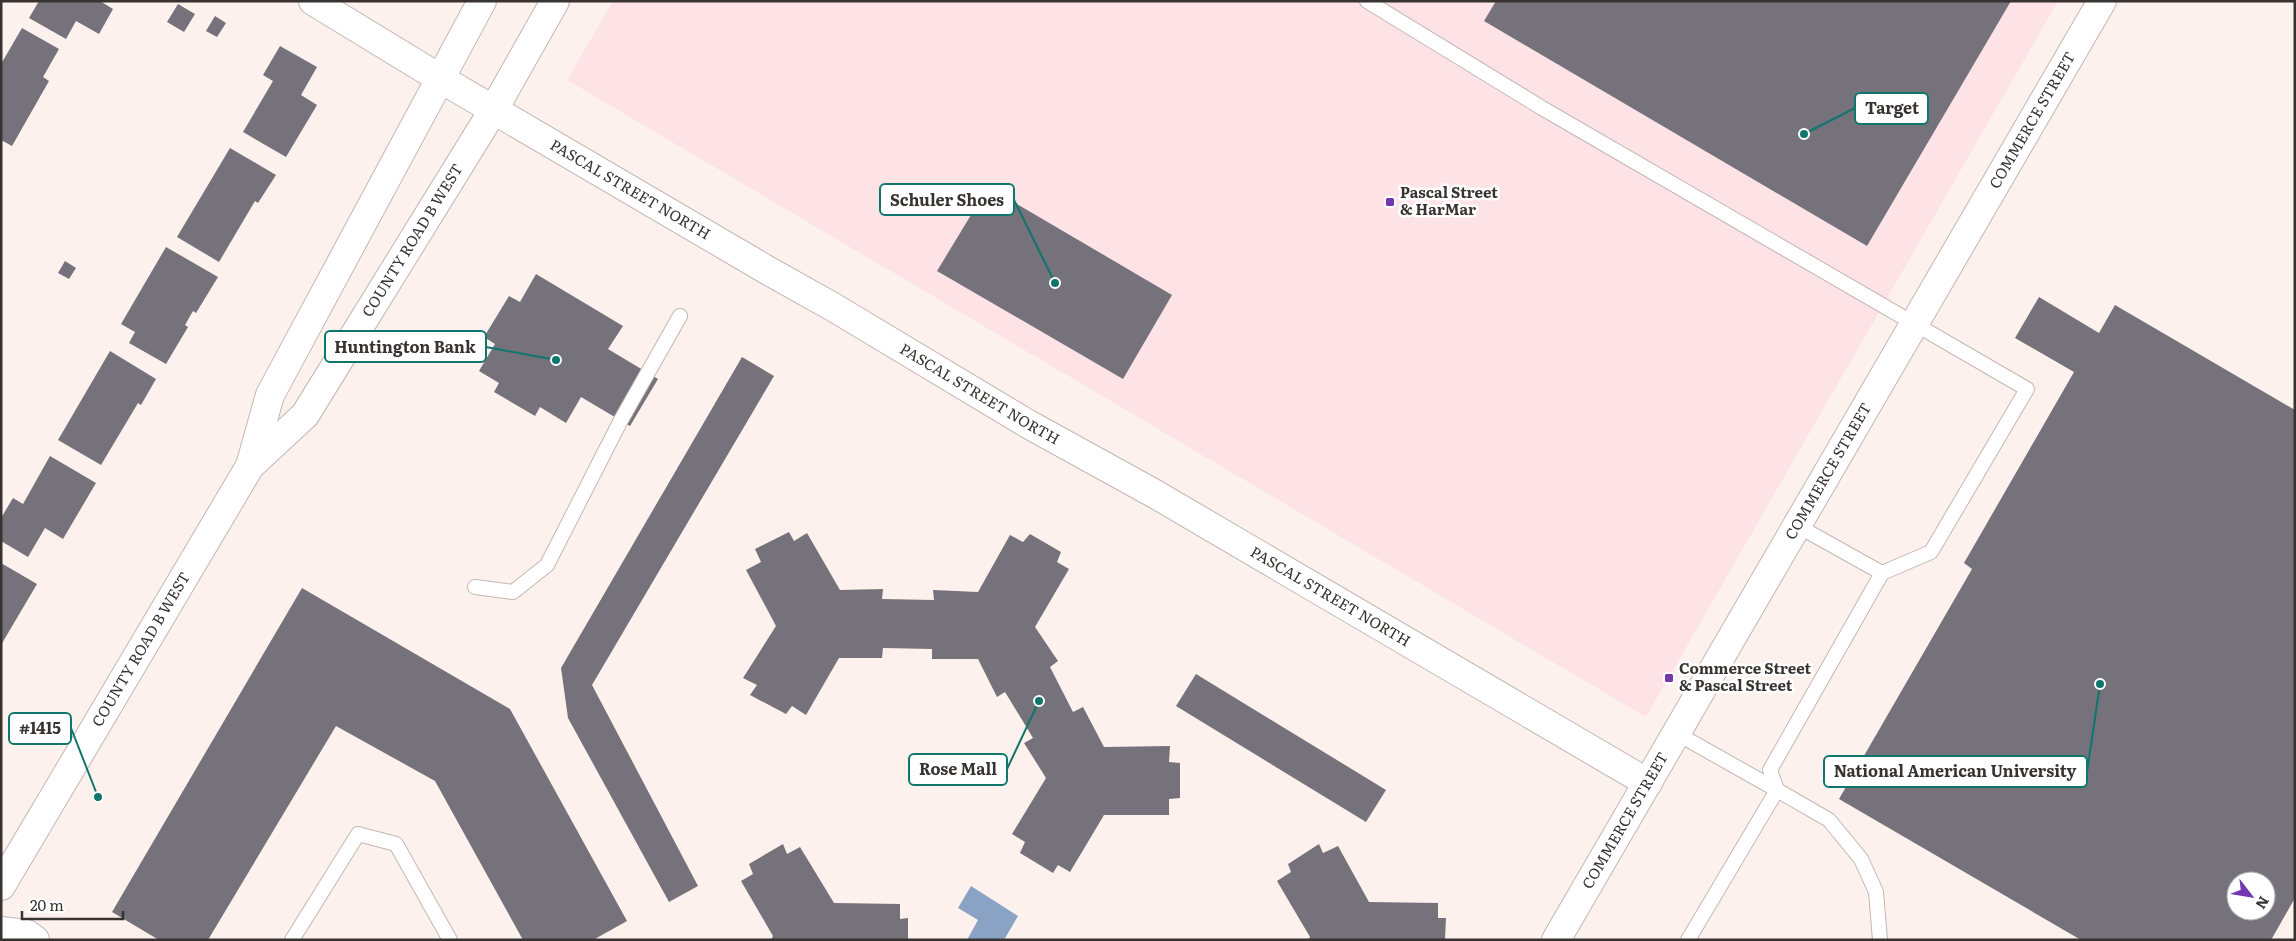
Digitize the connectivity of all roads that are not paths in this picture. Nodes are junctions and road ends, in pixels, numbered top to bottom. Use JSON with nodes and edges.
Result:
{"nodes":[{"id":1,"x":313,"y":1,"type":"edge"},
{"id":2,"x":482,"y":1,"type":"edge"},
{"id":3,"x":555,"y":1,"type":"edge"},
{"id":4,"x":1367,"y":1,"type":"edge"},
{"id":5,"x":2102,"y":1,"type":"edge"},
{"id":6,"x":441,"y":79,"type":"junction"},
{"id":7,"x":494,"y":109,"type":"junction"},
{"id":8,"x":680,"y":316,"type":"dead end"},
{"id":9,"x":1914,"y":324,"type":"junction"},
{"id":10,"x":250,"y":466,"type":"junction"},
{"id":11,"x":1796,"y":525,"type":"junction"},
{"id":12,"x":1882,"y":573,"type":"junction"},
{"id":13,"x":475,"y":587,"type":"dead end"},
{"id":14,"x":1676,"y":733,"type":"junction"},
{"id":15,"x":1648,"y":783,"type":"junction"},
{"id":16,"x":1777,"y":790,"type":"junction"},
{"id":17,"x":1,"y":886,"type":"edge"},
{"id":18,"x":1,"y":931,"type":"edge"},
{"id":19,"x":35,"y":940,"type":"edge"},
{"id":20,"x":292,"y":940,"type":"edge"},
{"id":21,"x":450,"y":940,"type":"edge"},
{"id":22,"x":1556,"y":940,"type":"edge"},
{"id":23,"x":1688,"y":940,"type":"edge"},
{"id":24,"x":1880,"y":940,"type":"edge"}],
"edges":[{"from":1,"to":6,"type":"street","name":"PASCAL STREET NORTH"},
{"from":2,"to":6,"type":"street","name":"COUNTY ROAD B WEST"},
{"from":3,"to":7,"type":"street","name":"COUNTY ROAD B WEST"},
{"from":4,"to":9,"type":"lane"},
{"from":5,"to":9,"type":"street","name":"COMMERCE STREET"},
{"from":6,"to":7,"type":"street","name":"PASCAL STREET NORTH"},
{"from":6,"to":10,"type":"street","name":"COUNTY ROAD B WEST"},
{"from":7,"to":10,"type":"street","name":"COUNTY ROAD B WEST"},
{"from":7,"to":15,"type":"street","name":"PASCAL STREET NORTH"},
{"from":8,"to":13,"type":"lane"},
{"from":9,"to":11,"type":"street","name":"COMMERCE STREET"},
{"from":9,"to":12,"type":"lane"},
{"from":10,"to":17,"type":"street","name":"COUNTY ROAD B WEST"},
{"from":11,"to":12,"type":"lane"},
{"from":11,"to":14,"type":"street","name":"COMMERCE STREET"},
{"from":12,"to":16,"type":"lane"},
{"from":14,"to":15,"type":"street","name":"COMMERCE STREET"},
{"from":14,"to":16,"type":"lane"},
{"from":15,"to":22,"type":"street","name":"COMMERCE STREET"},
{"from":16,"to":23,"type":"lane"},
{"from":16,"to":24,"type":"lane"},
{"from":18,"to":19,"type":"street"},
{"from":20,"to":21,"type":"lane"}]}
